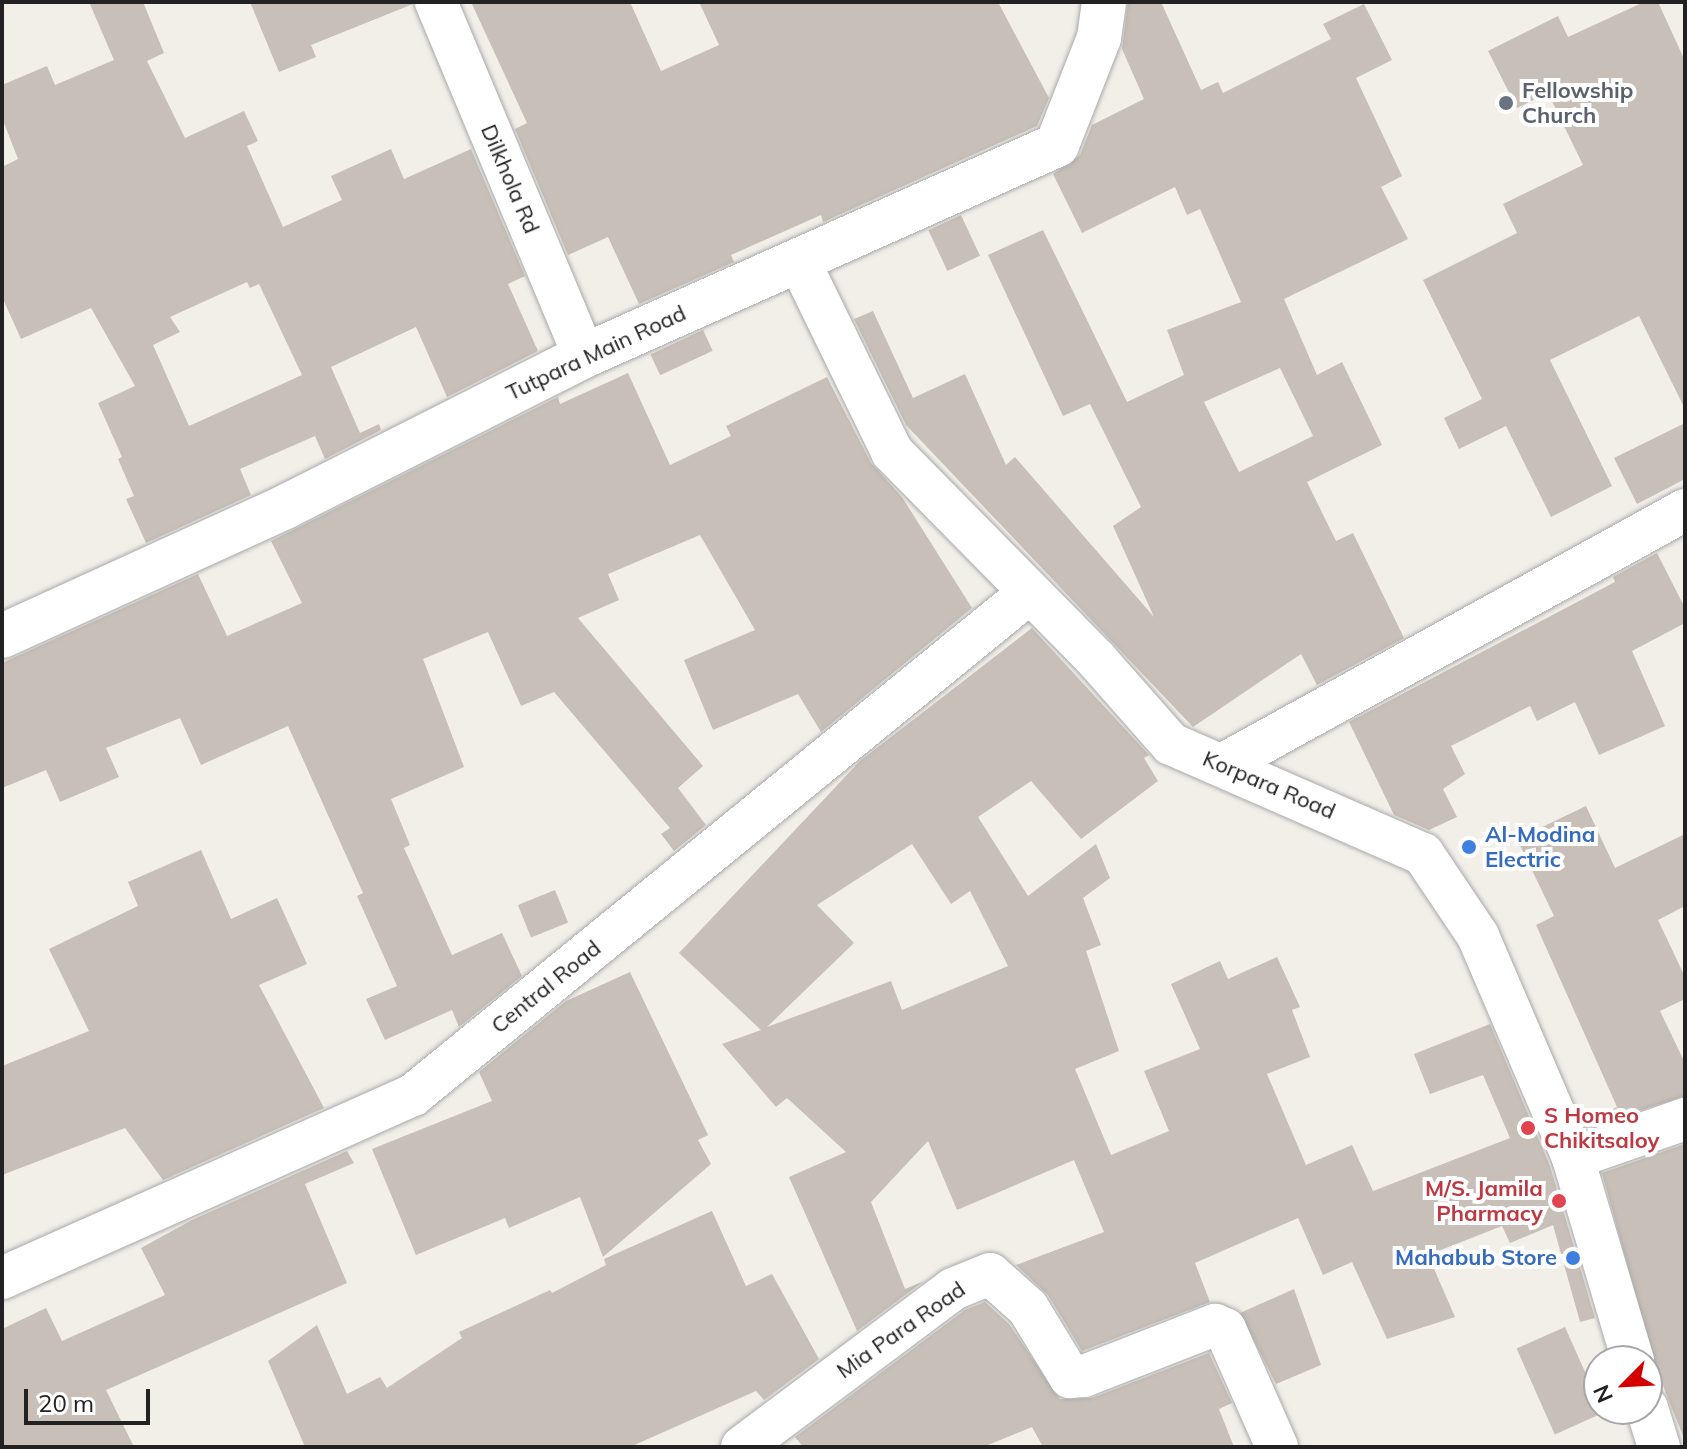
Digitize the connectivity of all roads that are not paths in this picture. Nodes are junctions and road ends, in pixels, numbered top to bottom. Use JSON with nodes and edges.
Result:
{"nodes":[{"id":1,"x":436,"y":2,"type":"edge"},
{"id":2,"x":1104,"y":2,"type":"edge"},
{"id":3,"x":800,"y":263,"type":"junction"},
{"id":4,"x":584,"y":356,"type":"junction"},
{"id":5,"x":1685,"y":510,"type":"edge"},
{"id":6,"x":1028,"y":594,"type":"junction"},
{"id":7,"x":2,"y":636,"type":"edge"},
{"id":8,"x":1222,"y":765,"type":"junction"},
{"id":9,"x":1685,"y":1119,"type":"edge"},
{"id":10,"x":1573,"y":1158,"type":"junction"},
{"id":11,"x":2,"y":1278,"type":"edge"},
{"id":12,"x":1628,"y":1345,"type":"edge"},
{"id":13,"x":1652,"y":1425,"type":"edge"},
{"id":14,"x":742,"y":1447,"type":"edge"},
{"id":15,"x":1277,"y":1447,"type":"edge"},
{"id":16,"x":1659,"y":1447,"type":"edge"}],
"edges":[{"from":1,"to":4,"type":"street","name":"Dilkhola Rd"},
{"from":2,"to":3,"type":"street","name":"Tutpara Main Road"},
{"from":3,"to":4,"type":"street","name":"Tutpara Main Road"},
{"from":3,"to":6,"type":"street","name":"Korpara Road"},
{"from":4,"to":7,"type":"street","name":"Tutpara Main Road"},
{"from":5,"to":8,"type":"street"},
{"from":6,"to":8,"type":"street","name":"Korpara Road"},
{"from":6,"to":11,"type":"street","name":"Central Road"},
{"from":8,"to":10,"type":"street","name":"Korpara Road"},
{"from":9,"to":10,"type":"street"},
{"from":10,"to":12,"type":"street","name":"Korpara Road"},
{"from":13,"to":16,"type":"street"},
{"from":14,"to":15,"type":"street","name":"Mia Para Road"}]}
